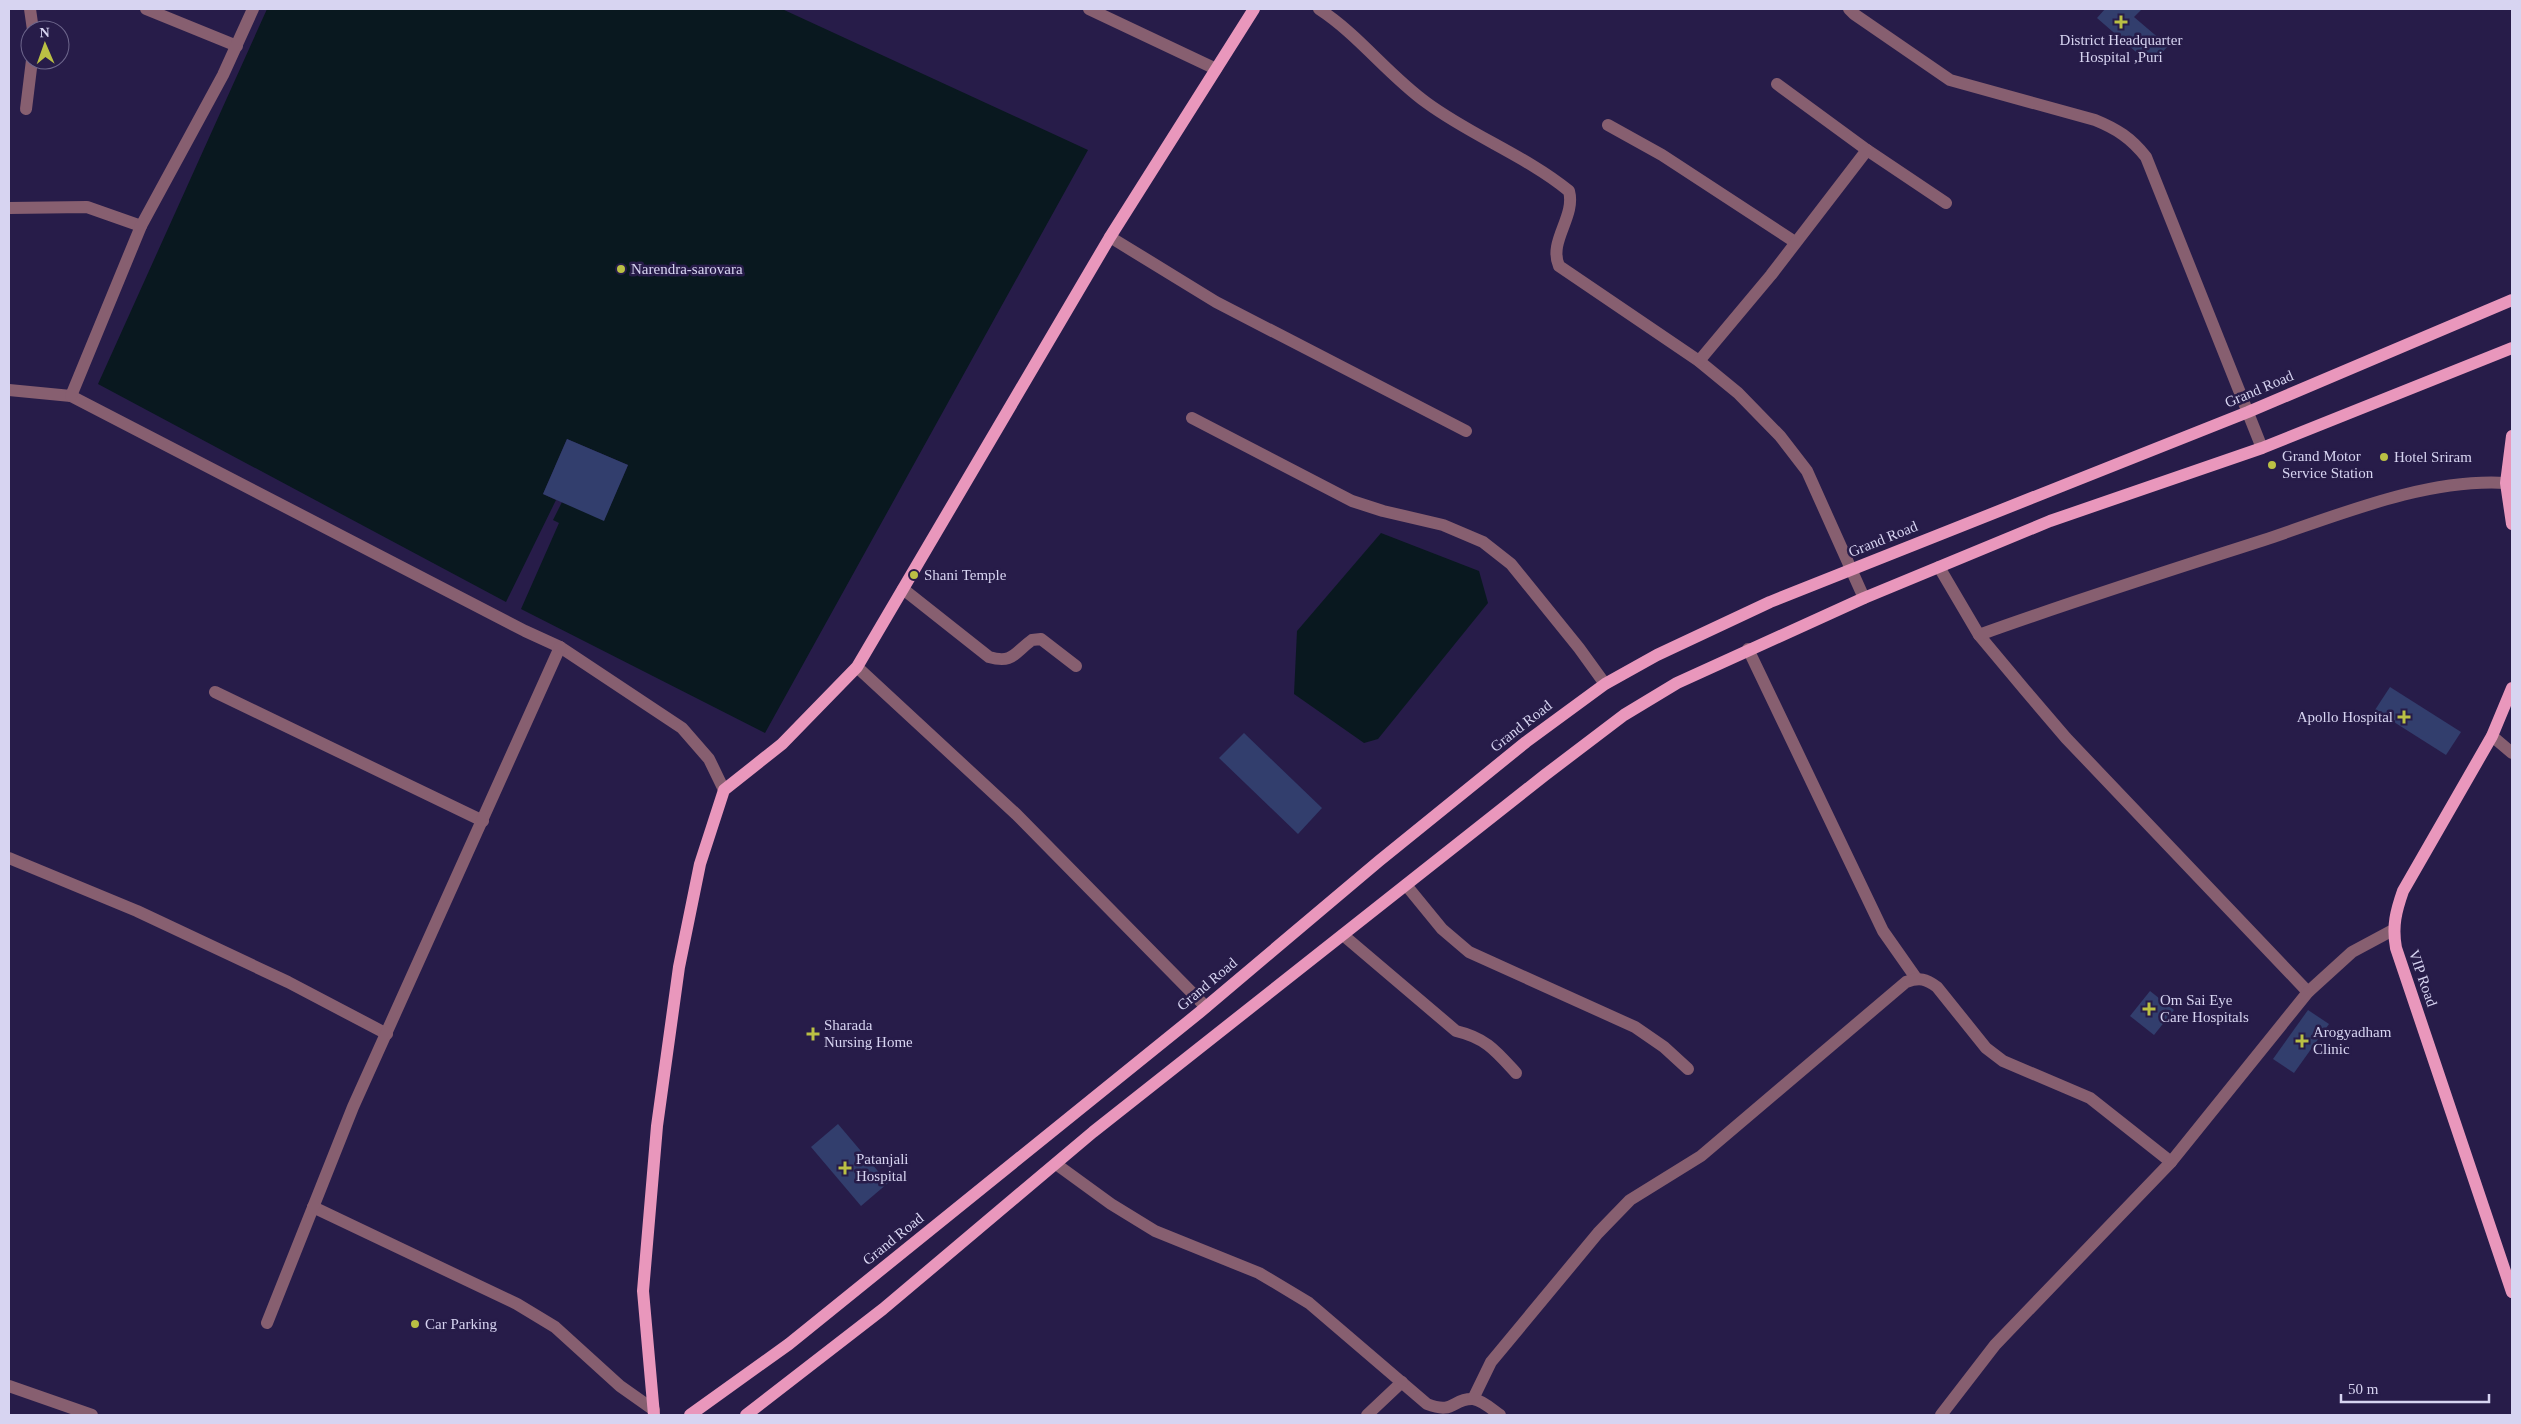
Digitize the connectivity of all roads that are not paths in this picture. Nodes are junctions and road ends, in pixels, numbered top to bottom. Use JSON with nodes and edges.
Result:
{"nodes":[{"id":1,"x":146,"y":9,"type":"edge"},
{"id":2,"x":253,"y":9,"type":"edge"},
{"id":3,"x":1089,"y":9,"type":"edge"},
{"id":4,"x":1254,"y":9,"type":"edge"},
{"id":5,"x":1319,"y":9,"type":"edge"},
{"id":6,"x":1849,"y":9,"type":"edge"},
{"id":7,"x":237,"y":46,"type":"junction"},
{"id":8,"x":1216,"y":69,"type":"junction"},
{"id":9,"x":31,"y":70,"type":"edge"},
{"id":10,"x":1777,"y":84,"type":"dead end"},
{"id":11,"x":26,"y":109,"type":"dead end"},
{"id":12,"x":1608,"y":125,"type":"dead end"},
{"id":13,"x":1867,"y":150,"type":"junction"},
{"id":14,"x":1946,"y":203,"type":"dead end"},
{"id":15,"x":9,"y":208,"type":"edge"},
{"id":16,"x":141,"y":226,"type":"junction"},
{"id":17,"x":1110,"y":237,"type":"junction"},
{"id":18,"x":1795,"y":242,"type":"junction"},
{"id":19,"x":2512,"y":300,"type":"edge"},
{"id":20,"x":2512,"y":348,"type":"edge"},
{"id":21,"x":1699,"y":361,"type":"junction"},
{"id":22,"x":9,"y":390,"type":"edge"},
{"id":23,"x":71,"y":396,"type":"junction"},
{"id":24,"x":2248,"y":412,"type":"junction"},
{"id":25,"x":1192,"y":418,"type":"dead end"},
{"id":26,"x":1466,"y":431,"type":"dead end"},
{"id":27,"x":2512,"y":436,"type":"edge"},
{"id":28,"x":2262,"y":448,"type":"junction"},
{"id":29,"x":2506,"y":483,"type":"junction"},
{"id":30,"x":2512,"y":524,"type":"edge"},
{"id":31,"x":1939,"y":566,"type":"junction"},
{"id":32,"x":1851,"y":569,"type":"junction"},
{"id":33,"x":903,"y":589,"type":"junction"},
{"id":34,"x":1864,"y":598,"type":"junction"},
{"id":35,"x":1979,"y":635,"type":"junction"},
{"id":36,"x":560,"y":647,"type":"junction"},
{"id":37,"x":1748,"y":650,"type":"junction"},
{"id":38,"x":1076,"y":666,"type":"dead end"},
{"id":39,"x":857,"y":668,"type":"junction"},
{"id":40,"x":1604,"y":684,"type":"junction"},
{"id":41,"x":2512,"y":688,"type":"edge"},
{"id":42,"x":215,"y":692,"type":"dead end"},
{"id":43,"x":2492,"y":736,"type":"junction"},
{"id":44,"x":2512,"y":754,"type":"edge"},
{"id":45,"x":724,"y":790,"type":"junction"},
{"id":46,"x":483,"y":821,"type":"junction"},
{"id":47,"x":9,"y":858,"type":"edge"},
{"id":48,"x":1406,"y":885,"type":"junction"},
{"id":49,"x":2393,"y":930,"type":"junction"},
{"id":50,"x":1343,"y":935,"type":"junction"},
{"id":51,"x":1916,"y":978,"type":"junction"},
{"id":52,"x":2308,"y":992,"type":"junction"},
{"id":53,"x":1206,"y":1007,"type":"junction"},
{"id":54,"x":387,"y":1034,"type":"junction"},
{"id":55,"x":1688,"y":1069,"type":"dead end"},
{"id":56,"x":1516,"y":1072,"type":"dead end"},
{"id":57,"x":2171,"y":1162,"type":"junction"},
{"id":58,"x":1056,"y":1164,"type":"junction"},
{"id":59,"x":313,"y":1208,"type":"junction"},
{"id":60,"x":2512,"y":1292,"type":"edge"},
{"id":61,"x":267,"y":1323,"type":"dead end"},
{"id":62,"x":1402,"y":1382,"type":"junction"},
{"id":63,"x":9,"y":1386,"type":"edge"},
{"id":64,"x":1473,"y":1399,"type":"junction"},
{"id":65,"x":654,"y":1413,"type":"edge"},
{"id":66,"x":92,"y":1415,"type":"edge"},
{"id":67,"x":690,"y":1415,"type":"edge"},
{"id":68,"x":746,"y":1415,"type":"edge"},
{"id":69,"x":1367,"y":1415,"type":"edge"},
{"id":70,"x":1500,"y":1415,"type":"edge"},
{"id":71,"x":1941,"y":1415,"type":"edge"}],
"edges":[{"from":1,"to":7,"type":"street"},
{"from":2,"to":7,"type":"street"},
{"from":3,"to":8,"type":"street"},
{"from":4,"to":8,"type":"main road"},
{"from":5,"to":21,"type":"street"},
{"from":6,"to":24,"type":"street"},
{"from":7,"to":16,"type":"street"},
{"from":8,"to":17,"type":"main road"},
{"from":9,"to":11,"type":"street"},
{"from":10,"to":13,"type":"street"},
{"from":12,"to":18,"type":"street"},
{"from":13,"to":14,"type":"street"},
{"from":13,"to":18,"type":"street"},
{"from":15,"to":16,"type":"street"},
{"from":16,"to":23,"type":"street"},
{"from":17,"to":26,"type":"street"},
{"from":17,"to":33,"type":"main road"},
{"from":18,"to":21,"type":"street"},
{"from":19,"to":24,"type":"main road","name":"Grand Road"},
{"from":20,"to":28,"type":"main road"},
{"from":21,"to":32,"type":"street"},
{"from":22,"to":23,"type":"street"},
{"from":23,"to":36,"type":"street"},
{"from":24,"to":28,"type":"street"},
{"from":24,"to":32,"type":"main road","name":"Grand Road"},
{"from":25,"to":40,"type":"street"},
{"from":27,"to":29,"type":"main road"},
{"from":28,"to":31,"type":"main road"},
{"from":29,"to":30,"type":"main road"},
{"from":29,"to":35,"type":"street"},
{"from":31,"to":34,"type":"main road"},
{"from":31,"to":35,"type":"street"},
{"from":32,"to":34,"type":"street"},
{"from":32,"to":40,"type":"main road","name":"Grand Road"},
{"from":33,"to":38,"type":"street"},
{"from":33,"to":39,"type":"main road"},
{"from":34,"to":37,"type":"main road"},
{"from":35,"to":52,"type":"street"},
{"from":36,"to":45,"type":"street"},
{"from":36,"to":46,"type":"street"},
{"from":37,"to":48,"type":"main road"},
{"from":37,"to":51,"type":"street"},
{"from":39,"to":45,"type":"main road"},
{"from":39,"to":53,"type":"street"},
{"from":40,"to":53,"type":"main road","name":"Grand Road"},
{"from":41,"to":43,"type":"main road","name":"VIP Road"},
{"from":42,"to":46,"type":"street"},
{"from":43,"to":44,"type":"street"},
{"from":43,"to":49,"type":"main road","name":"VIP Road"},
{"from":45,"to":65,"type":"main road"},
{"from":46,"to":54,"type":"street"},
{"from":47,"to":54,"type":"street"},
{"from":48,"to":50,"type":"main road"},
{"from":48,"to":55,"type":"street"},
{"from":49,"to":52,"type":"street"},
{"from":49,"to":60,"type":"main road","name":"VIP Road"},
{"from":50,"to":56,"type":"street"},
{"from":50,"to":58,"type":"main road"},
{"from":51,"to":57,"type":"street"},
{"from":51,"to":64,"type":"street"},
{"from":52,"to":57,"type":"street"},
{"from":53,"to":67,"type":"main road","name":"Grand Road"},
{"from":54,"to":59,"type":"street"},
{"from":57,"to":71,"type":"street"},
{"from":58,"to":62,"type":"street"},
{"from":58,"to":68,"type":"main road"},
{"from":59,"to":61,"type":"street"},
{"from":59,"to":65,"type":"street"},
{"from":62,"to":64,"type":"street"},
{"from":62,"to":69,"type":"street"},
{"from":63,"to":66,"type":"street"},
{"from":64,"to":70,"type":"street"}]}
